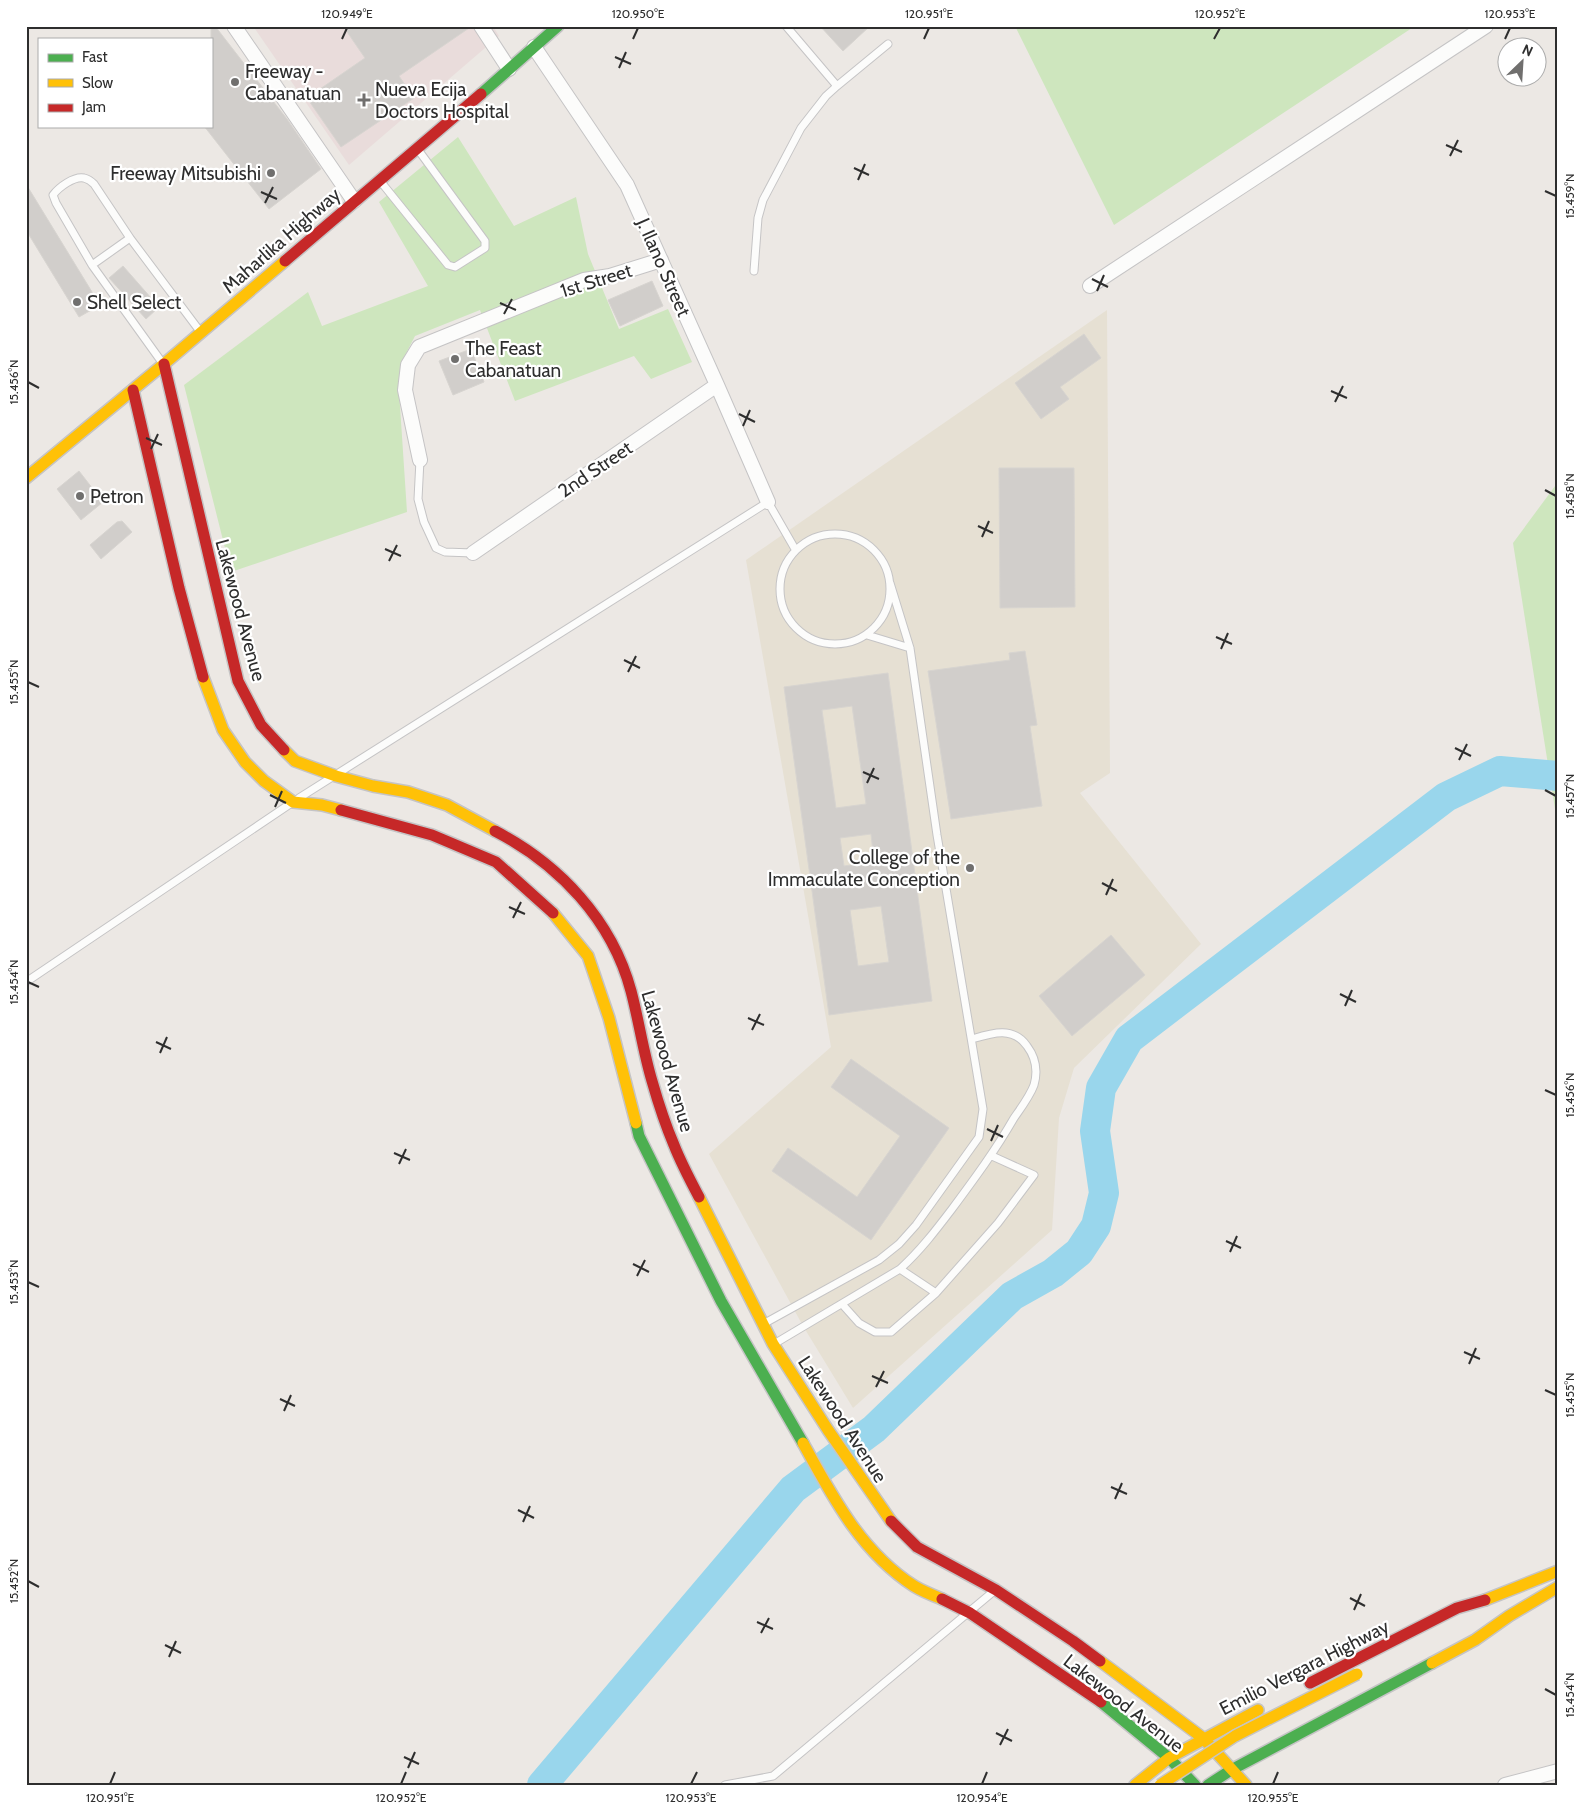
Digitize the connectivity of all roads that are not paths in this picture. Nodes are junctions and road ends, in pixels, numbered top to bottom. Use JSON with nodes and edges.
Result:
{"nodes":[{"id":1,"x":234,"y":26,"type":"edge"},
{"id":2,"x":480,"y":26,"type":"edge"},
{"id":3,"x":558,"y":26,"type":"edge"},
{"id":4,"x":786,"y":26,"type":"edge"},
{"id":5,"x":1486,"y":26,"type":"edge"},
{"id":6,"x":888,"y":44,"type":"dead end"},
{"id":7,"x":534,"y":47,"type":"junction"},
{"id":8,"x":509,"y":69,"type":"junction"},
{"id":9,"x":838,"y":86,"type":"junction"},
{"id":10,"x":416,"y":147,"type":"junction"},
{"id":11,"x":379,"y":179,"type":"junction"},
{"id":12,"x":354,"y":201,"type":"junction"},
{"id":13,"x":130,"y":238,"type":"junction"},
{"id":14,"x":661,"y":260,"type":"junction"},
{"id":15,"x":92,"y":265,"type":"junction"},
{"id":16,"x":754,"y":271,"type":"dead end"},
{"id":17,"x":1090,"y":286,"type":"dead end"},
{"id":18,"x":200,"y":332,"type":"junction"},
{"id":19,"x":164,"y":364,"type":"junction"},
{"id":20,"x":717,"y":385,"type":"junction"},
{"id":21,"x":133,"y":390,"type":"junction"},
{"id":22,"x":420,"y":460,"type":"joint"},
{"id":23,"x":26,"y":478,"type":"edge"},
{"id":24,"x":768,"y":502,"type":"junction"},
{"id":25,"x":795,"y":549,"type":"junction"},
{"id":26,"x":473,"y":553,"type":"joint"},
{"id":27,"x":890,"y":583,"type":"junction"},
{"id":28,"x":867,"y":635,"type":"junction"},
{"id":29,"x":910,"y":648,"type":"junction"},
{"id":30,"x":336,"y":776,"type":"junction"},
{"id":31,"x":293,"y":802,"type":"junction"},
{"id":32,"x":26,"y":982,"type":"edge"},
{"id":33,"x":972,"y":1039,"type":"junction"},
{"id":34,"x":992,"y":1156,"type":"junction"},
{"id":35,"x":900,"y":1269,"type":"junction"},
{"id":36,"x":936,"y":1293,"type":"junction"},
{"id":37,"x":842,"y":1304,"type":"junction"},
{"id":38,"x":763,"y":1325,"type":"junction"},
{"id":39,"x":774,"y":1344,"type":"junction"},
{"id":40,"x":1558,"y":1571,"type":"edge"},
{"id":41,"x":1558,"y":1587,"type":"edge"},
{"id":42,"x":996,"y":1590,"type":"junction"},
{"id":43,"x":1497,"y":1596,"type":"junction"},
{"id":44,"x":970,"y":1613,"type":"junction"},
{"id":45,"x":1470,"y":1616,"type":"dead end"},
{"id":46,"x":1509,"y":1616,"type":"junction"},
{"id":47,"x":1475,"y":1628,"type":"dead end"},
{"id":48,"x":1362,"y":1672,"type":"dead end"},
{"id":49,"x":1382,"y":1677,"type":"dead end"},
{"id":50,"x":1300,"y":1689,"type":"dead end"},
{"id":51,"x":1348,"y":1695,"type":"dead end"},
{"id":52,"x":1265,"y":1706,"type":"dead end"},
{"id":53,"x":1203,"y":1738,"type":"junction"},
{"id":54,"x":1234,"y":1754,"type":"dead end"},
{"id":55,"x":1169,"y":1758,"type":"junction"},
{"id":56,"x":1231,"y":1770,"type":"junction"},
{"id":57,"x":1558,"y":1771,"type":"edge"},
{"id":58,"x":773,"y":1776,"type":"junction"},
{"id":59,"x":1202,"y":1776,"type":"edge"},
{"id":60,"x":725,"y":1785,"type":"edge"},
{"id":61,"x":774,"y":1785,"type":"edge"},
{"id":62,"x":1135,"y":1785,"type":"edge"},
{"id":63,"x":1160,"y":1785,"type":"edge"},
{"id":64,"x":1185,"y":1785,"type":"edge"},
{"id":65,"x":1208,"y":1785,"type":"edge"},
{"id":66,"x":1246,"y":1785,"type":"edge"},
{"id":67,"x":1505,"y":1785,"type":"edge"}],
"edges":[{"from":1,"to":12,"type":"street"},
{"from":2,"to":8,"type":"street"},
{"from":3,"to":7,"type":"main road","name":"Maharlika Highway"},
{"from":4,"to":9,"type":"lane"},
{"from":5,"to":17,"type":"street"},
{"from":6,"to":9,"type":"lane"},
{"from":7,"to":8,"type":"main road","name":"Maharlika Highway"},
{"from":7,"to":14,"type":"street","name":"J. Ilano Street"},
{"from":8,"to":10,"type":"main road","name":"Maharlika Highway"},
{"from":9,"to":16,"type":"lane"},
{"from":10,"to":11,"type":"main road","name":"Maharlika Highway"},
{"from":10,"to":11,"type":"lane"},
{"from":11,"to":12,"type":"main road","name":"Maharlika Highway"},
{"from":12,"to":18,"type":"main road","name":"Maharlika Highway"},
{"from":13,"to":15,"type":"lane"},
{"from":13,"to":15,"type":"lane"},
{"from":13,"to":18,"type":"lane"},
{"from":14,"to":20,"type":"street","name":"J. Ilano Street"},
{"from":14,"to":22,"type":"street","name":"1st Street"},
{"from":15,"to":19,"type":"lane"},
{"from":18,"to":19,"type":"main road","name":"Maharlika Highway"},
{"from":19,"to":21,"type":"main road","name":"Maharlika Highway"},
{"from":19,"to":30,"type":"main road","name":"Lakewood Avenue"},
{"from":20,"to":24,"type":"street","name":"J. Ilano Street"},
{"from":20,"to":26,"type":"street","name":"2nd Street"},
{"from":21,"to":23,"type":"main road","name":"Maharlika Highway"},
{"from":21,"to":31,"type":"main road"},
{"from":22,"to":26,"type":"lane"},
{"from":24,"to":25,"type":"lane"},
{"from":24,"to":30,"type":"lane"},
{"from":25,"to":27,"type":"lane"},
{"from":25,"to":28,"type":"lane"},
{"from":27,"to":28,"type":"lane"},
{"from":27,"to":29,"type":"lane"},
{"from":28,"to":29,"type":"lane"},
{"from":29,"to":33,"type":"lane"},
{"from":30,"to":31,"type":"lane"},
{"from":30,"to":38,"type":"main road","name":"Lakewood Avenue"},
{"from":31,"to":32,"type":"lane"},
{"from":31,"to":44,"type":"main road","name":"Lakewood Avenue"},
{"from":33,"to":34,"type":"lane"},
{"from":33,"to":38,"type":"lane"},
{"from":34,"to":35,"type":"lane"},
{"from":34,"to":36,"type":"lane"},
{"from":35,"to":36,"type":"lane"},
{"from":35,"to":37,"type":"lane"},
{"from":36,"to":37,"type":"lane"},
{"from":37,"to":39,"type":"lane"},
{"from":38,"to":39,"type":"main road","name":"Lakewood Avenue"},
{"from":39,"to":42,"type":"main road","name":"Lakewood Avenue"},
{"from":40,"to":43,"type":"main road","name":"Emilio Vergara Highway"},
{"from":41,"to":46,"type":"main road"},
{"from":42,"to":44,"type":"lane"},
{"from":42,"to":53,"type":"main road","name":"Lakewood Avenue"},
{"from":43,"to":45,"type":"main road","name":"Emilio Vergara Highway"},
{"from":43,"to":50,"type":"main road","name":"Emilio Vergara Highway"},
{"from":44,"to":55,"type":"main road","name":"Lakewood Avenue"},
{"from":44,"to":58,"type":"lane"},
{"from":46,"to":47,"type":"main road"},
{"from":46,"to":56,"type":"main road"},
{"from":48,"to":63,"type":"main road","name":"Emilio Vergara Highway","bridge":true},
{"from":49,"to":51,"type":"main road"},
{"from":52,"to":53,"type":"main road","name":"Emilio Vergara Highway"},
{"from":53,"to":55,"type":"main road","name":"Emilio Vergara Highway"},
{"from":53,"to":56,"type":"main road","name":"Lakewood Avenue"},
{"from":54,"to":59,"type":"main road"},
{"from":55,"to":59,"type":"main road","name":"Lakewood Avenue"},
{"from":55,"to":62,"type":"main road","name":"Emilio Vergara Highway"},
{"from":56,"to":65,"type":"main road"},
{"from":56,"to":66,"type":"main road","name":"Lakewood Avenue"},
{"from":57,"to":67,"type":"street"},
{"from":58,"to":60,"type":"lane"},
{"from":58,"to":61,"type":"lane"},
{"from":59,"to":64,"type":"main road"}]}
